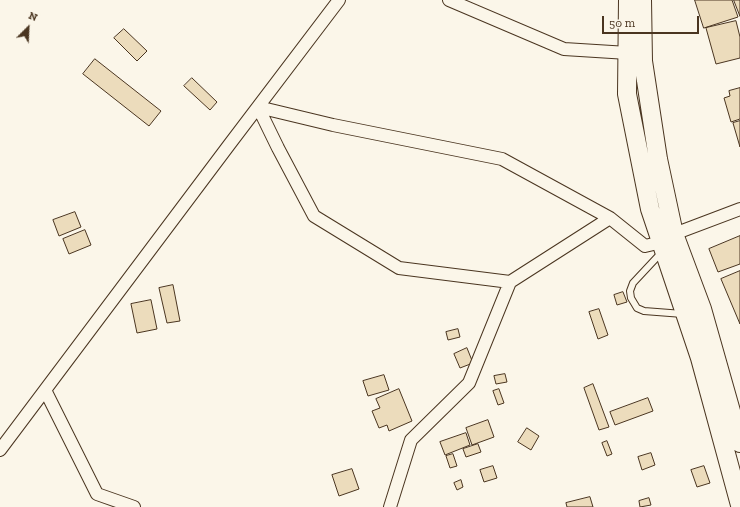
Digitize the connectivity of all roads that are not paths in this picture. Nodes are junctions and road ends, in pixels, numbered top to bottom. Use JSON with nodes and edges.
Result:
{"nodes":[{"id":1,"x":339,"y":0,"type":"edge"},
{"id":2,"x":449,"y":0,"type":"edge"},
{"id":3,"x":628,"y":0,"type":"edge"},
{"id":4,"x":642,"y":0,"type":"edge"},
{"id":5,"x":628,"y":53,"type":"junction"},
{"id":6,"x":258,"y":107,"type":"junction"},
{"id":7,"x":740,"y":209,"type":"edge"},
{"id":8,"x":610,"y":218,"type":"junction"},
{"id":9,"x":667,"y":242,"type":"junction"},
{"id":10,"x":510,"y":282,"type":"junction"},
{"id":11,"x":694,"y":311,"type":"junction"},
{"id":12,"x":45,"y":390,"type":"junction"},
{"id":13,"x":740,"y":443,"type":"edge"},
{"id":14,"x":0,"y":450,"type":"edge"},
{"id":15,"x":740,"y":505,"type":"edge"},
{"id":16,"x":134,"y":507,"type":"edge"},
{"id":17,"x":390,"y":507,"type":"edge"}],
"edges":[{"from":1,"to":6,"type":"street"},
{"from":2,"to":5,"type":"street"},
{"from":3,"to":5,"type":"main road"},
{"from":4,"to":9,"type":"main road"},
{"from":5,"to":9,"type":"main road"},
{"from":6,"to":8,"type":"street"},
{"from":6,"to":10,"type":"street"},
{"from":6,"to":12,"type":"street"},
{"from":7,"to":9,"type":"street"},
{"from":8,"to":9,"type":"street"},
{"from":8,"to":10,"type":"street"},
{"from":9,"to":11,"type":"main road"},
{"from":9,"to":11,"type":"lane"},
{"from":10,"to":17,"type":"street"},
{"from":11,"to":13,"type":"main road"},
{"from":11,"to":15,"type":"main road"},
{"from":12,"to":14,"type":"street"},
{"from":12,"to":16,"type":"street"}]}
